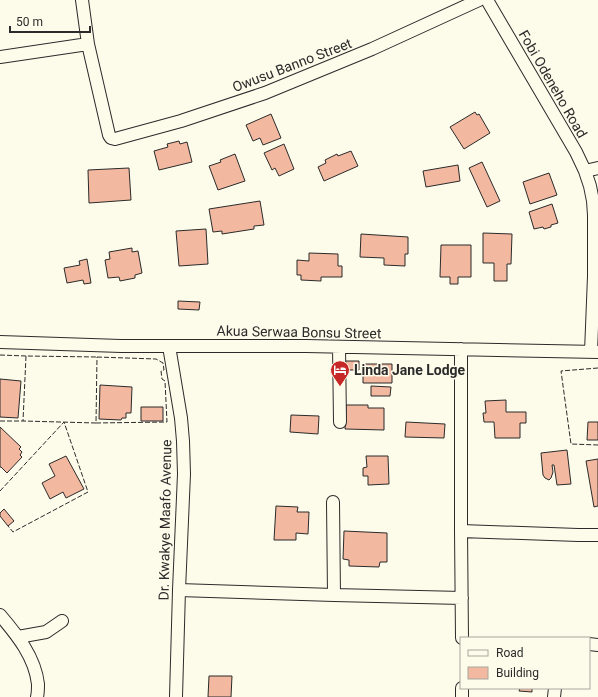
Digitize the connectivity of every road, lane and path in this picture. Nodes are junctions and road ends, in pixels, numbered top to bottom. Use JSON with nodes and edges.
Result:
{"nodes":[{"id":1,"x":82,"y":0,"type":"edge"},
{"id":2,"x":479,"y":0,"type":"edge"},
{"id":3,"x":487,"y":0,"type":"edge"},
{"id":4,"x":88,"y":44,"type":"junction"},
{"id":5,"x":0,"y":58,"type":"edge"},
{"id":6,"x":598,"y":168,"type":"edge"},
{"id":7,"x":585,"y":171,"type":"junction"},
{"id":8,"x":0,"y":342,"type":"edge"},
{"id":9,"x":169,"y":346,"type":"junction"},
{"id":10,"x":339,"y":347,"type":"junction"},
{"id":11,"x":462,"y":349,"type":"junction"},
{"id":12,"x":595,"y":352,"type":"edge"},
{"id":13,"x":340,"y":422,"type":"dead end"},
{"id":14,"x":334,"y":502,"type":"dead end"},
{"id":15,"x":461,"y":530,"type":"junction"},
{"id":16,"x":598,"y":535,"type":"edge"},
{"id":17,"x":179,"y":590,"type":"junction"},
{"id":18,"x":334,"y":595,"type":"junction"},
{"id":19,"x":462,"y":598,"type":"junction"},
{"id":20,"x":0,"y":615,"type":"edge"},
{"id":21,"x":62,"y":621,"type":"dead end"},
{"id":22,"x":18,"y":637,"type":"junction"},
{"id":23,"x":462,"y":637,"type":"edge"},
{"id":24,"x":37,"y":697,"type":"edge"},
{"id":25,"x":176,"y":697,"type":"edge"}],
"edges":[{"from":1,"to":4,"type":"street"},
{"from":2,"to":4,"type":"street","name":"Owusu Banno Street"},
{"from":3,"to":7,"type":"street","name":"Fobi Odeneho Road"},
{"from":4,"to":5,"type":"street"},
{"from":6,"to":7,"type":"street"},
{"from":7,"to":12,"type":"street","name":"Fobi Odeneho Road"},
{"from":8,"to":9,"type":"street","name":"Akua Serwaa Bonsu Street"},
{"from":9,"to":10,"type":"street","name":"Akua Serwaa Bonsu Street"},
{"from":9,"to":17,"type":"street","name":"Dr. Kwakye Maafo Avenue"},
{"from":10,"to":11,"type":"street","name":"Akua Serwaa Bonsu Street"},
{"from":10,"to":13,"type":"street"},
{"from":11,"to":12,"type":"street","name":"Akua Serwaa Bonsu Street"},
{"from":11,"to":15,"type":"street"},
{"from":14,"to":18,"type":"street"},
{"from":15,"to":16,"type":"street"},
{"from":15,"to":19,"type":"street"},
{"from":17,"to":18,"type":"street"},
{"from":17,"to":25,"type":"street","name":"Dr. Kwakye Maafo Avenue"},
{"from":18,"to":19,"type":"street"},
{"from":19,"to":23,"type":"street"},
{"from":20,"to":22,"type":"street"},
{"from":21,"to":22,"type":"street"},
{"from":22,"to":24,"type":"street"}]}
